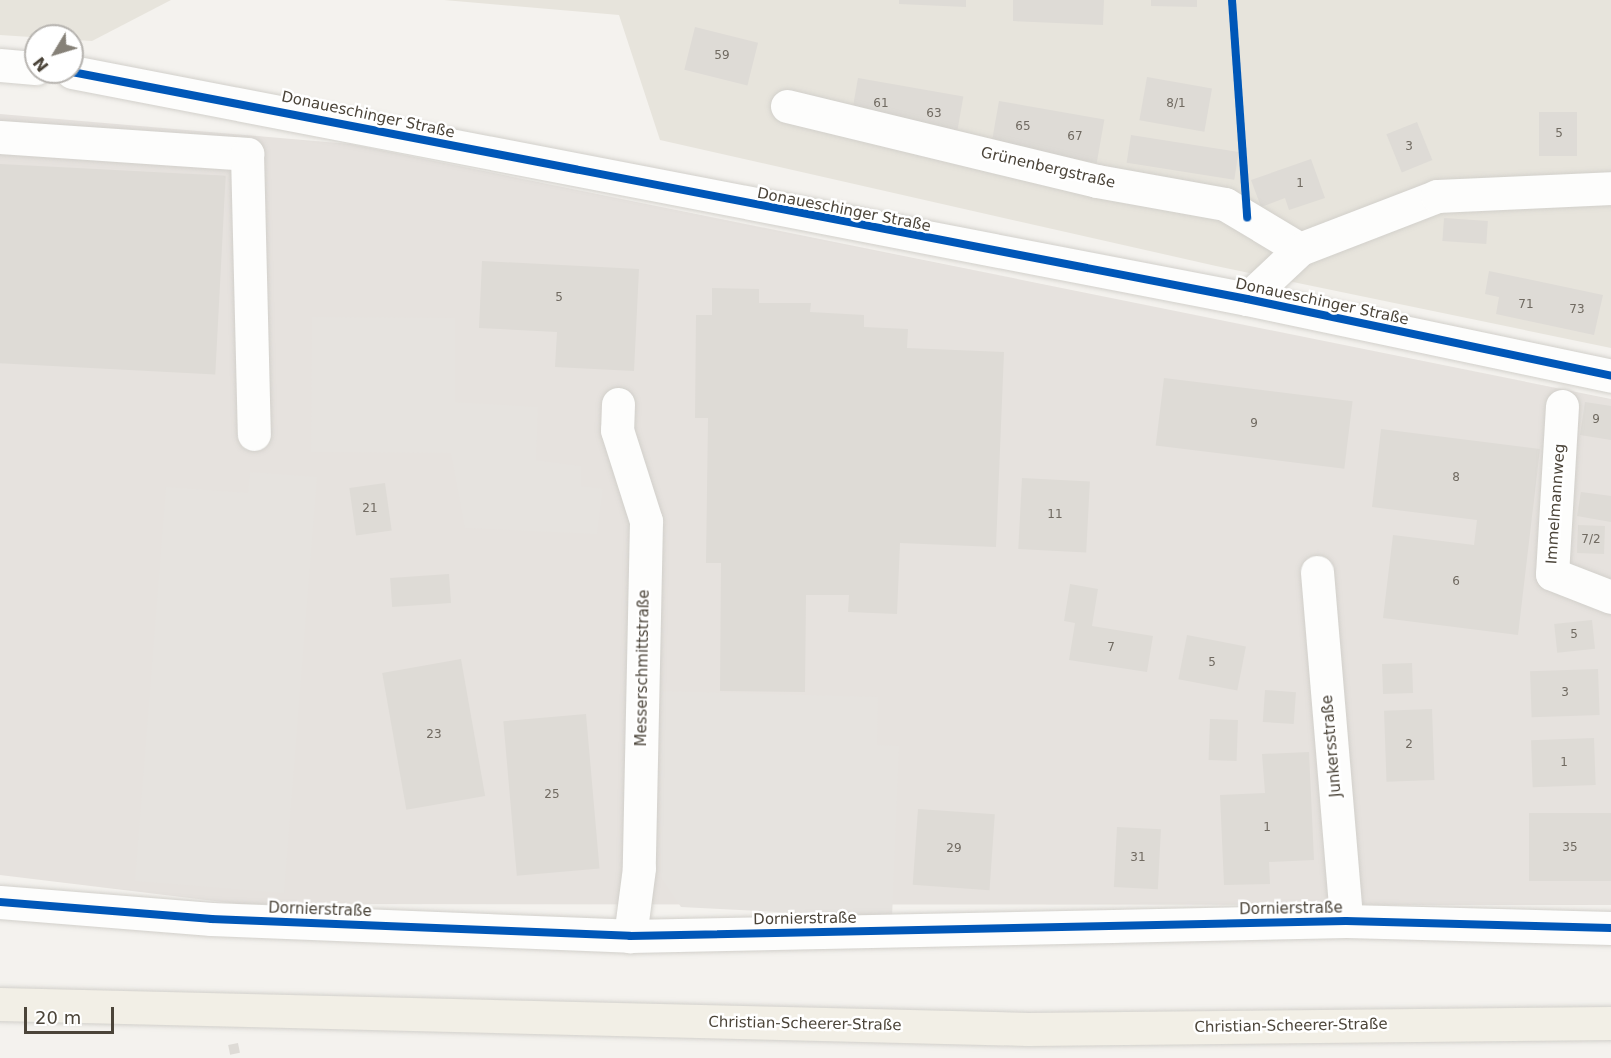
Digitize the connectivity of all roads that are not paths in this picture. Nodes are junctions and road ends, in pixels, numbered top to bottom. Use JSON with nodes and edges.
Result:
{"nodes":[{"id":1,"x":0,"y":65,"type":"edge"},
{"id":2,"x":24,"y":67,"type":"edge"},
{"id":3,"x":84,"y":74,"type":"edge"},
{"id":4,"x":787,"y":106,"type":"dead end"},
{"id":5,"x":0,"y":137,"type":"edge"},
{"id":6,"x":1611,"y":188,"type":"edge"},
{"id":7,"x":1300,"y":249,"type":"junction"},
{"id":8,"x":1247,"y":299,"type":"junction"},
{"id":9,"x":1611,"y":376,"type":"edge"},
{"id":10,"x":618,"y":404,"type":"dead end"},
{"id":11,"x":1562,"y":406,"type":"dead end"},
{"id":12,"x":254,"y":434,"type":"dead end"},
{"id":13,"x":1317,"y":572,"type":"dead end"},
{"id":14,"x":1611,"y":597,"type":"edge"},
{"id":15,"x":0,"y":902,"type":"edge"},
{"id":16,"x":1346,"y":921,"type":"junction"},
{"id":17,"x":1611,"y":928,"type":"edge"},
{"id":18,"x":630,"y":936,"type":"junction"},
{"id":19,"x":0,"y":1004,"type":"edge"},
{"id":20,"x":1611,"y":1023,"type":"edge"}],
"edges":[{"from":1,"to":2,"type":"street"},
{"from":3,"to":8,"type":"street","name":"Donaueschinger Straße"},
{"from":4,"to":7,"type":"street","name":"Grünenbergstraße"},
{"from":5,"to":12,"type":"street"},
{"from":6,"to":7,"type":"street"},
{"from":7,"to":8,"type":"street"},
{"from":8,"to":9,"type":"street","name":"Donaueschinger Straße"},
{"from":10,"to":18,"type":"street","name":"Messerschmittstraße"},
{"from":11,"to":14,"type":"street","name":"Immelmannweg"},
{"from":13,"to":16,"type":"street","name":"Junkersstraße"},
{"from":15,"to":18,"type":"street","name":"Dornierstraße"},
{"from":16,"to":17,"type":"street","name":"Dornierstraße"},
{"from":16,"to":18,"type":"street","name":"Dornierstraße"},
{"from":19,"to":20,"type":"main road","name":"Christian-Scheerer-Straße"}]}
